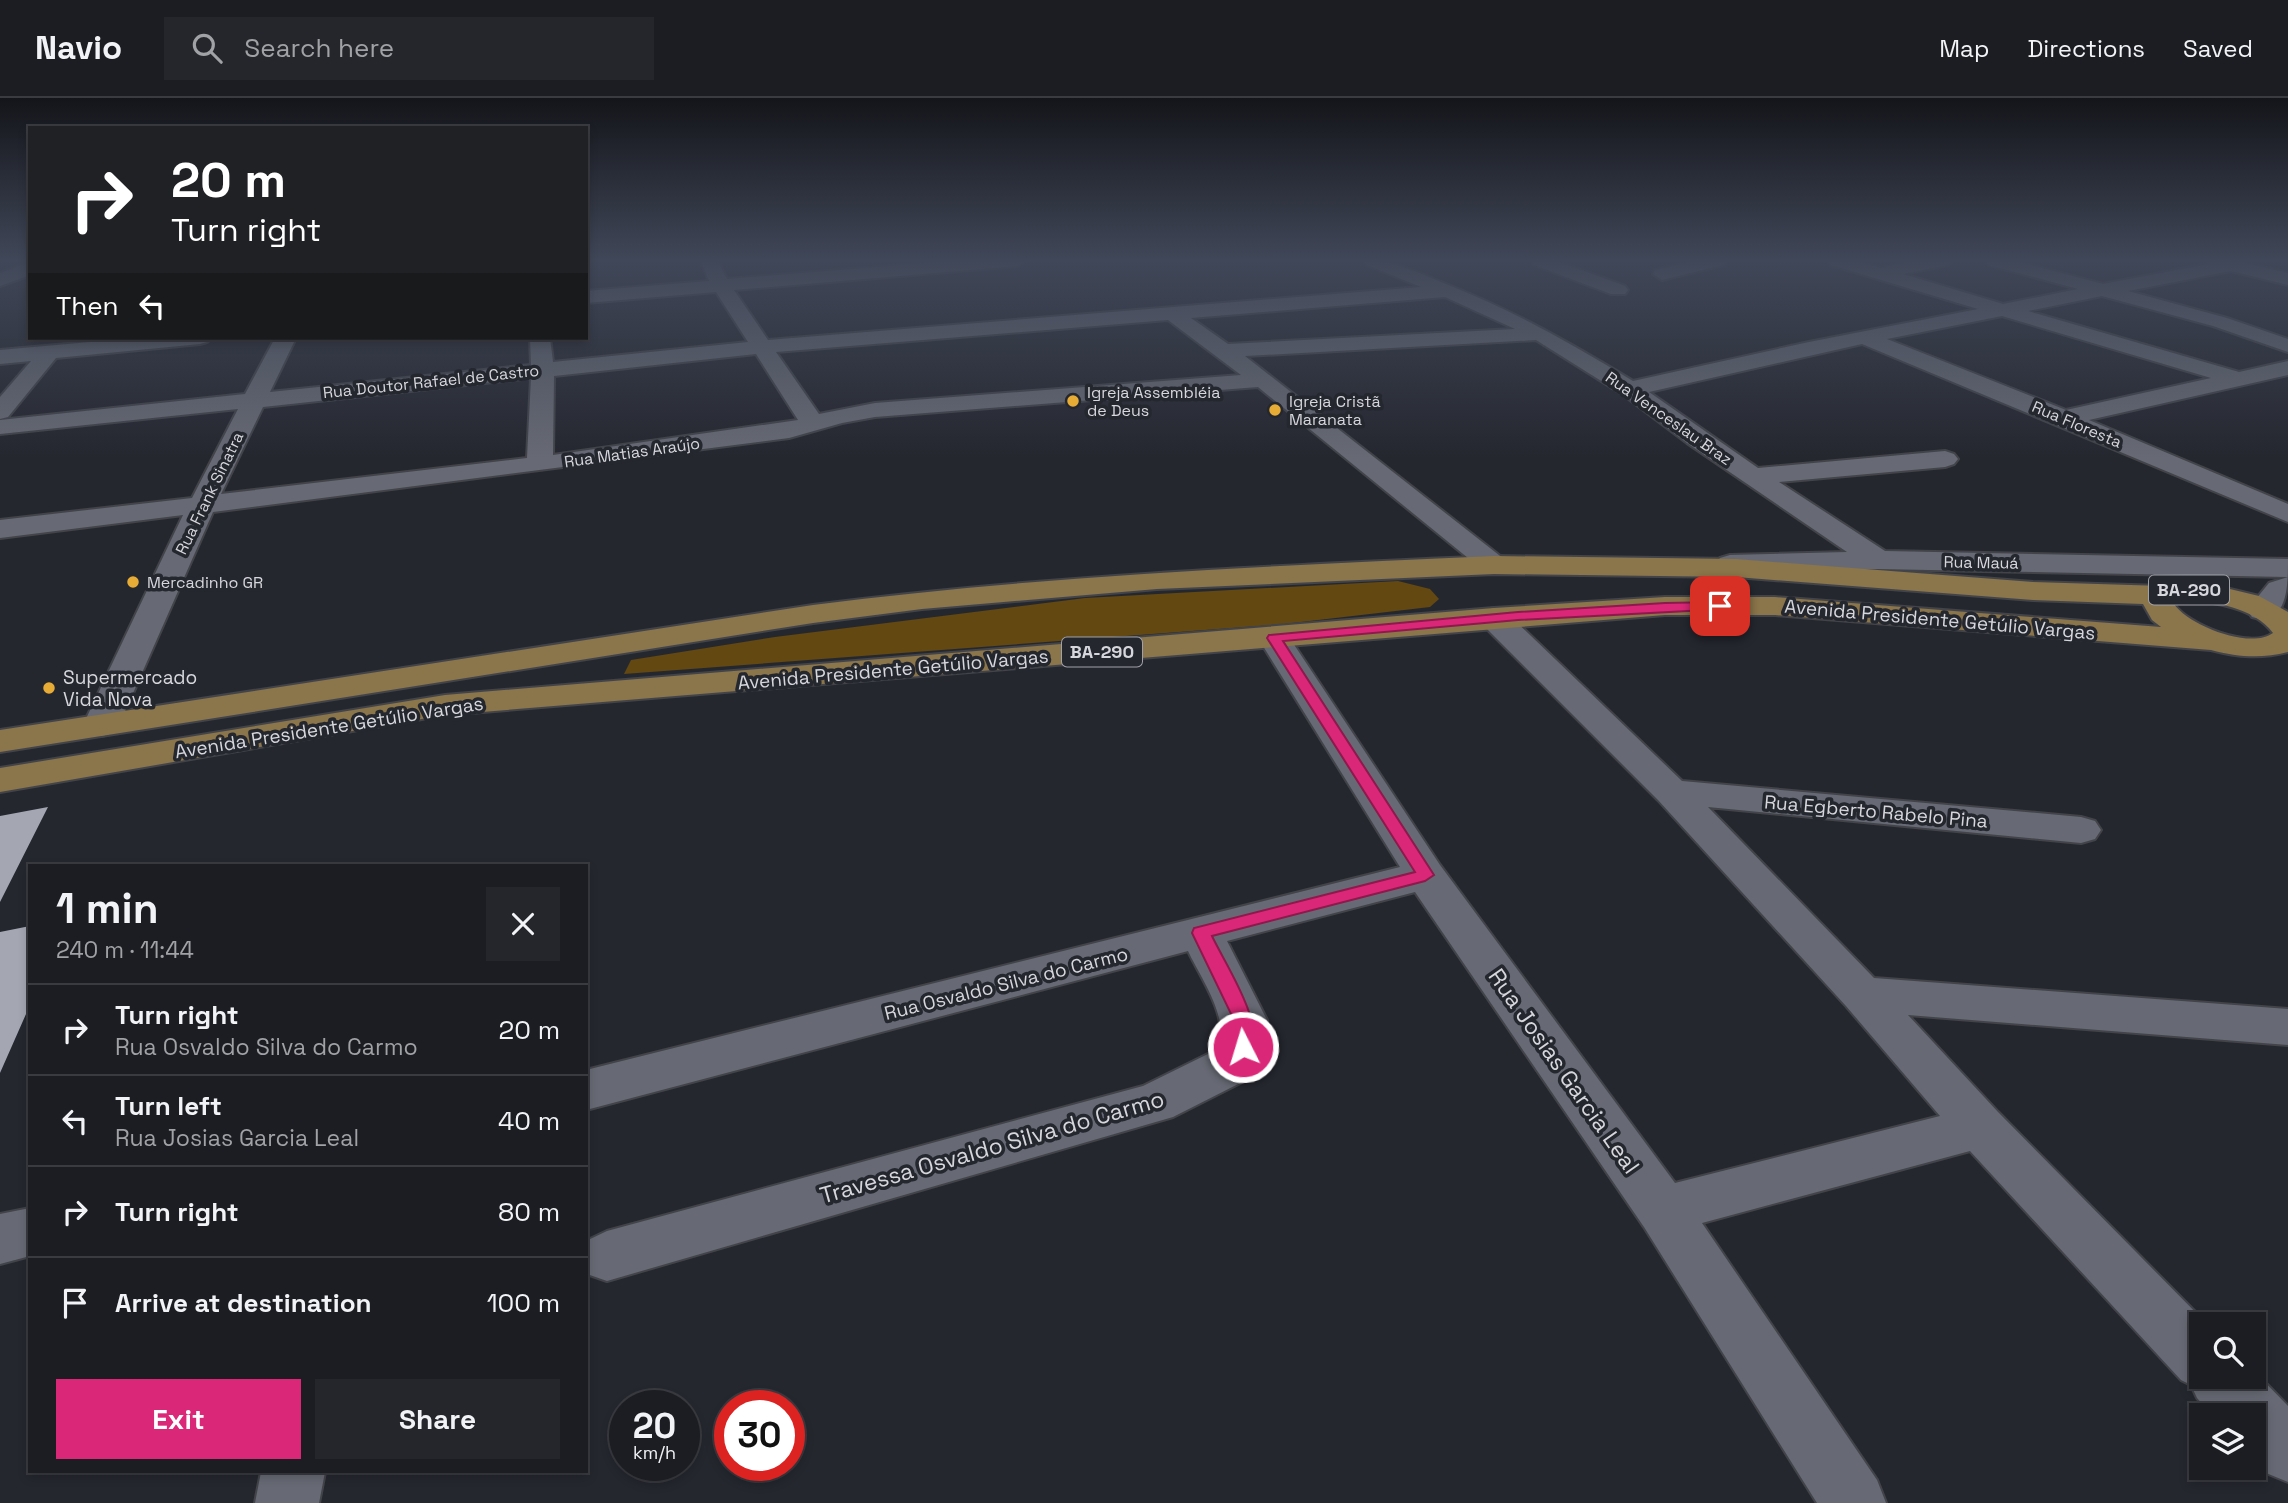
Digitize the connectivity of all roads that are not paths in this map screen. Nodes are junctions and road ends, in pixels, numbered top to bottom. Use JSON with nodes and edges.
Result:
{"nodes":[{"id":1,"x":750,"y":327,"type":"edge"},
{"id":2,"x":1009,"y":327,"type":"edge"},
{"id":3,"x":1188,"y":327,"type":"edge"},
{"id":4,"x":1526,"y":327,"type":"edge"},
{"id":5,"x":1919,"y":327,"type":"edge"},
{"id":6,"x":2056,"y":327,"type":"edge"},
{"id":7,"x":2233,"y":327,"type":"edge"},
{"id":8,"x":1540,"y":334,"type":"junction"},
{"id":9,"x":1864,"y":337,"type":"junction"},
{"id":10,"x":180,"y":340,"type":"edge"},
{"id":11,"x":284,"y":340,"type":"edge"},
{"id":12,"x":540,"y":340,"type":"edge"},
{"id":13,"x":2288,"y":346,"type":"edge"},
{"id":14,"x":764,"y":347,"type":"junction"},
{"id":15,"x":1220,"y":351,"type":"junction"},
{"id":16,"x":50,"y":353,"type":"junction"},
{"id":17,"x":0,"y":357,"type":"edge"},
{"id":18,"x":2288,"y":368,"type":"edge"},
{"id":19,"x":543,"y":370,"type":"junction"},
{"id":20,"x":2234,"y":378,"type":"junction"},
{"id":21,"x":1263,"y":380,"type":"junction"},
{"id":22,"x":1630,"y":389,"type":"junction"},
{"id":23,"x":255,"y":399,"type":"junction"},
{"id":24,"x":0,"y":412,"type":"edge"},
{"id":25,"x":2064,"y":418,"type":"junction"},
{"id":26,"x":813,"y":424,"type":"junction"},
{"id":27,"x":0,"y":427,"type":"edge"},
{"id":28,"x":1945,"y":459,"type":"dead end"},
{"id":29,"x":540,"y":464,"type":"junction"},
{"id":30,"x":1753,"y":476,"type":"junction"},
{"id":31,"x":201,"y":507,"type":"junction"},
{"id":32,"x":2288,"y":514,"type":"edge"},
{"id":33,"x":0,"y":529,"type":"edge"},
{"id":34,"x":1878,"y":560,"type":"junction"},
{"id":35,"x":1494,"y":565,"type":"junction"},
{"id":36,"x":1674,"y":566,"type":"junction"},
{"id":37,"x":2288,"y":569,"type":"edge"},
{"id":38,"x":2288,"y":586,"type":"edge"},
{"id":39,"x":2167,"y":594,"type":"junction"},
{"id":40,"x":1494,"y":618,"type":"junction"},
{"id":41,"x":2282,"y":633,"type":"edge"},
{"id":42,"x":1274,"y":638,"type":"junction"},
{"id":43,"x":2210,"y":641,"type":"junction"},
{"id":44,"x":101,"y":725,"type":"junction"},
{"id":45,"x":0,"y":741,"type":"edge"},
{"id":46,"x":0,"y":780,"type":"edge"},
{"id":47,"x":1671,"y":792,"type":"junction"},
{"id":48,"x":2081,"y":830,"type":"dead end"},
{"id":49,"x":1425,"y":875,"type":"junction"},
{"id":50,"x":1201,"y":933,"type":"junction"},
{"id":51,"x":1862,"y":994,"type":"junction"},
{"id":52,"x":2288,"y":1027,"type":"edge"},
{"id":53,"x":588,"y":1089,"type":"edge"},
{"id":54,"x":1980,"y":1127,"type":"junction"},
{"id":55,"x":1663,"y":1210,"type":"junction"},
{"id":56,"x":28,"y":1233,"type":"edge"},
{"id":57,"x":0,"y":1240,"type":"edge"},
{"id":58,"x":607,"y":1256,"type":"dead end"},
{"id":59,"x":2189,"y":1346,"type":"edge"},
{"id":60,"x":2229,"y":1389,"type":"edge"},
{"id":61,"x":2288,"y":1451,"type":"edge"},
{"id":62,"x":293,"y":1473,"type":"edge"},
{"id":63,"x":287,"y":1503,"type":"edge"},
{"id":64,"x":1854,"y":1503,"type":"edge"}],
"edges":[{"from":1,"to":14,"type":"street"},
{"from":2,"to":14,"type":"street","name":"Rua Doutor Rafael de Castro"},
{"from":3,"to":15,"type":"street"},
{"from":4,"to":8,"type":"street","name":"Rua Venceslau Braz"},
{"from":5,"to":9,"type":"street"},
{"from":6,"to":20,"type":"street"},
{"from":7,"to":13,"type":"street"},
{"from":8,"to":15,"type":"street"},
{"from":8,"to":22,"type":"street","name":"Rua Venceslau Braz"},
{"from":9,"to":22,"type":"street"},
{"from":9,"to":25,"type":"street","name":"Rua Floresta"},
{"from":10,"to":16,"type":"street"},
{"from":11,"to":23,"type":"street","name":"Rua Frank Sinatra"},
{"from":12,"to":19,"type":"street"},
{"from":14,"to":19,"type":"street","name":"Rua Doutor Rafael de Castro"},
{"from":14,"to":26,"type":"street"},
{"from":15,"to":21,"type":"street"},
{"from":16,"to":17,"type":"street"},
{"from":16,"to":24,"type":"street"},
{"from":18,"to":20,"type":"street"},
{"from":19,"to":23,"type":"street","name":"Rua Doutor Rafael de Castro"},
{"from":19,"to":29,"type":"street"},
{"from":20,"to":25,"type":"street"},
{"from":21,"to":26,"type":"street","name":"Rua Matias Araújo"},
{"from":21,"to":35,"type":"street"},
{"from":22,"to":30,"type":"street","name":"Rua Venceslau Braz"},
{"from":23,"to":27,"type":"street","name":"Rua Doutor Rafael de Castro"},
{"from":23,"to":31,"type":"street","name":"Rua Frank Sinatra"},
{"from":25,"to":32,"type":"street","name":"Rua Floresta"},
{"from":26,"to":29,"type":"street","name":"Rua Matias Araújo"},
{"from":28,"to":30,"type":"street"},
{"from":29,"to":31,"type":"street","name":"Rua Matias Araújo"},
{"from":30,"to":34,"type":"street","name":"Rua Venceslau Braz"},
{"from":31,"to":33,"type":"street","name":"Rua Matias Araújo"},
{"from":31,"to":44,"type":"street","name":"Rua Frank Sinatra"},
{"from":34,"to":36,"type":"street","name":"Rua Mauá"},
{"from":34,"to":37,"type":"street","name":"Rua Mauá"},
{"from":35,"to":36,"type":"main road","name":"Avenida Presidente Getúlio Vargas","number":"BA-290"},
{"from":35,"to":44,"type":"main road","name":"Avenida Presidente Getúlio Vargas","number":"BA-290"},
{"from":36,"to":39,"type":"main road","name":"Avenida Presidente Getúlio Vargas","number":"BA-290"},
{"from":37,"to":39,"type":"street","name":"Rua Mauá"},
{"from":38,"to":41,"type":"street"},
{"from":39,"to":41,"type":"main road","number":"BA-290"},
{"from":39,"to":43,"type":"main road","number":"BA-290"},
{"from":40,"to":42,"type":"main road","name":"Avenida Presidente Getúlio Vargas","number":"BA-290"},
{"from":40,"to":43,"type":"main road","name":"Avenida Presidente Getúlio Vargas","number":"BA-290"},
{"from":40,"to":47,"type":"street"},
{"from":41,"to":43,"type":"main road","number":"BA-290"},
{"from":42,"to":46,"type":"main road","name":"Avenida Presidente Getúlio Vargas","number":"BA-290"},
{"from":42,"to":49,"type":"street","name":"Rua Josias Garcia Leal"},
{"from":44,"to":45,"type":"main road","name":"Avenida Presidente Getúlio Vargas","number":"BA-290"},
{"from":47,"to":48,"type":"street","name":"Rua Egberto Rabelo Pina"},
{"from":47,"to":51,"type":"street"},
{"from":49,"to":50,"type":"street","name":"Rua Osvaldo Silva do Carmo"},
{"from":49,"to":55,"type":"street","name":"Rua Josias Garcia Leal"},
{"from":50,"to":53,"type":"street","name":"Rua Osvaldo Silva do Carmo"},
{"from":50,"to":58,"type":"street","name":"Travessa Osvaldo Silva do Carmo"},
{"from":51,"to":52,"type":"street"},
{"from":51,"to":54,"type":"street"},
{"from":54,"to":55,"type":"street"},
{"from":54,"to":59,"type":"street"},
{"from":55,"to":64,"type":"street","name":"Rua Josias Garcia Leal"},
{"from":56,"to":57,"type":"street"},
{"from":60,"to":61,"type":"street"},
{"from":62,"to":63,"type":"street"}]}
